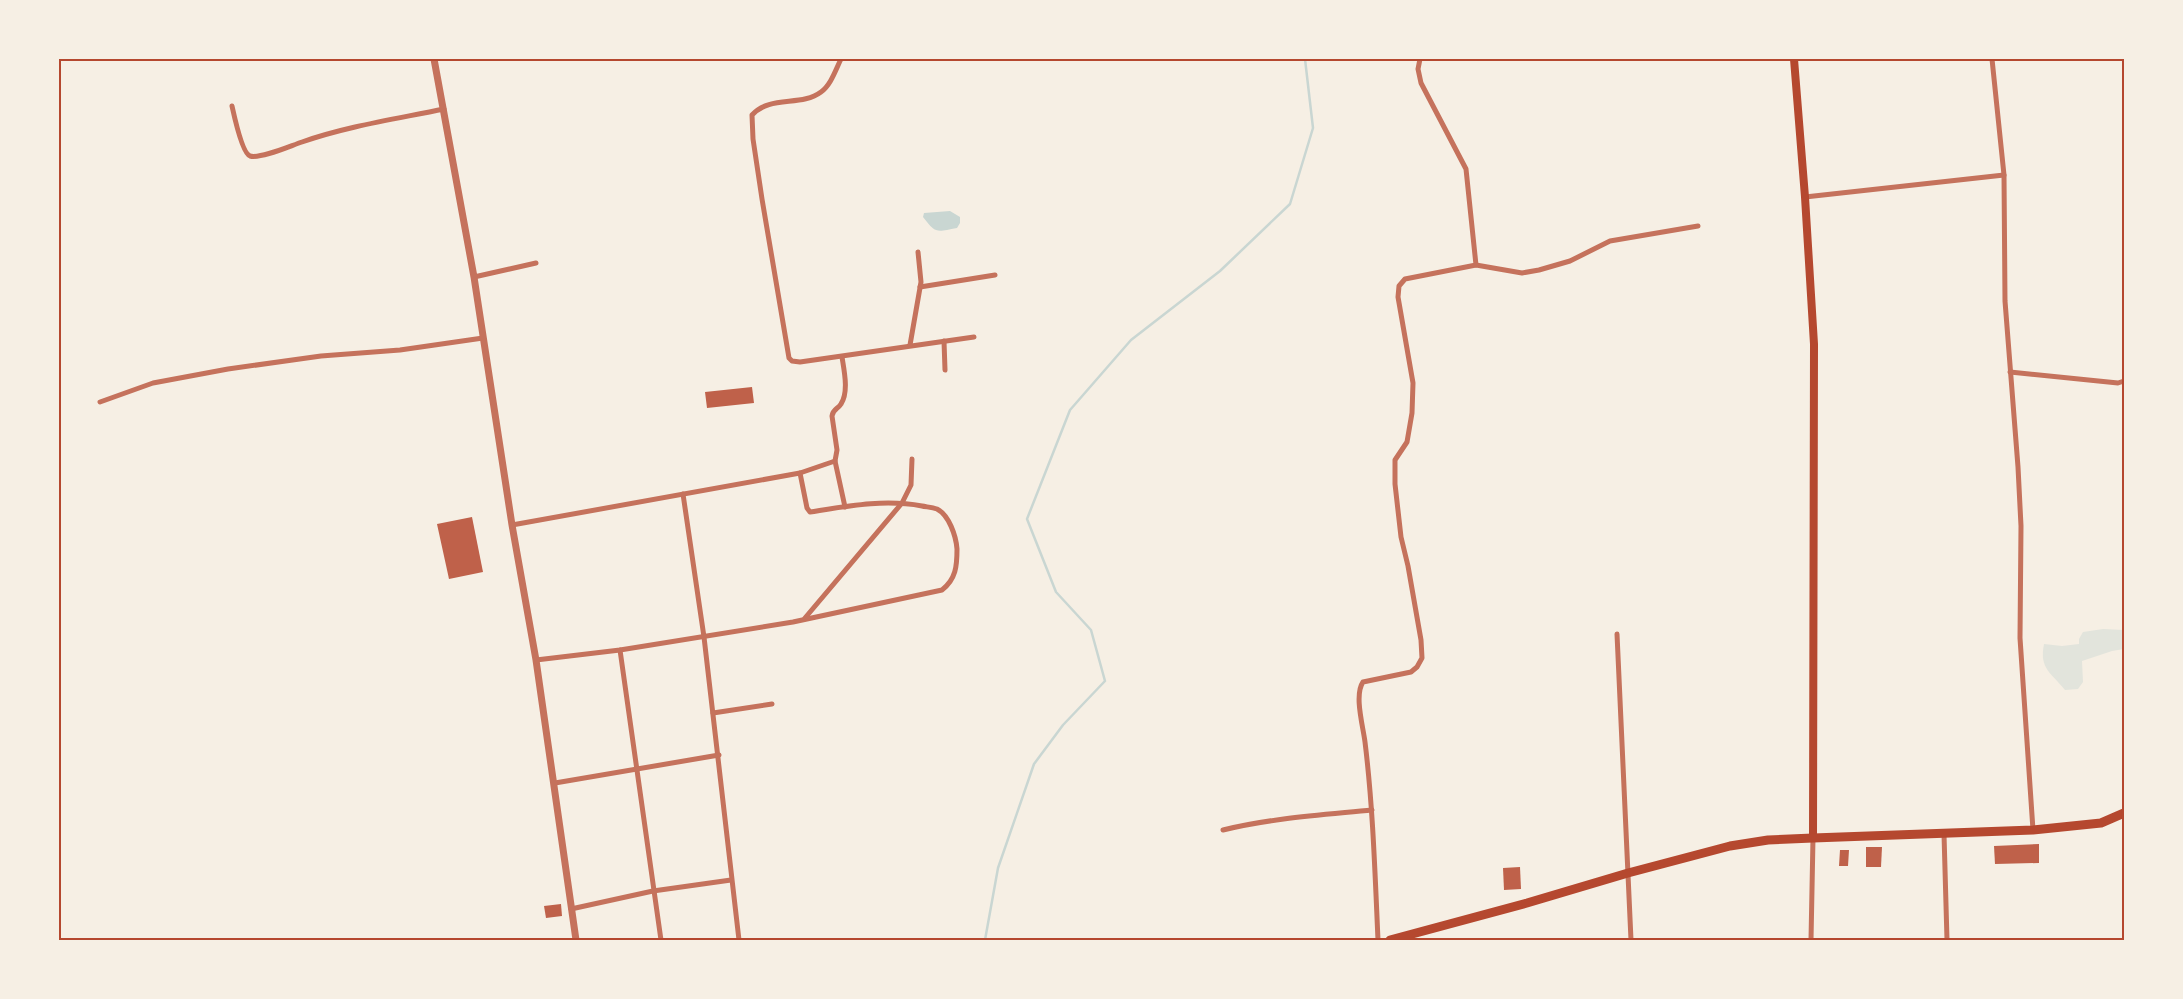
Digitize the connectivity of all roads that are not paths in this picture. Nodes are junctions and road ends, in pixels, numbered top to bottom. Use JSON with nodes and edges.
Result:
{"nodes":[{"id":1,"x":434,"y":59,"type":"edge"},
{"id":2,"x":841,"y":59,"type":"edge"},
{"id":3,"x":1420,"y":59,"type":"edge"},
{"id":4,"x":1794,"y":59,"type":"edge"},
{"id":5,"x":1992,"y":59,"type":"edge"},
{"id":6,"x":232,"y":106,"type":"dead end"},
{"id":7,"x":444,"y":109,"type":"junction"},
{"id":8,"x":2004,"y":175,"type":"junction"},
{"id":9,"x":1805,"y":197,"type":"junction"},
{"id":10,"x":1698,"y":226,"type":"dead end"},
{"id":11,"x":918,"y":252,"type":"dead end"},
{"id":12,"x":536,"y":263,"type":"dead end"},
{"id":13,"x":1476,"y":265,"type":"junction"},
{"id":14,"x":995,"y":275,"type":"dead end"},
{"id":15,"x":474,"y":277,"type":"junction"},
{"id":16,"x":920,"y":287,"type":"junction"},
{"id":17,"x":974,"y":337,"type":"dead end"},
{"id":18,"x":484,"y":338,"type":"junction"},
{"id":19,"x":944,"y":341,"type":"junction"},
{"id":20,"x":910,"y":345,"type":"junction"},
{"id":21,"x":842,"y":357,"type":"junction"},
{"id":22,"x":945,"y":370,"type":"dead end"},
{"id":23,"x":2010,"y":372,"type":"junction"},
{"id":24,"x":2124,"y":381,"type":"edge"},
{"id":25,"x":100,"y":402,"type":"dead end"},
{"id":26,"x":912,"y":459,"type":"dead end"},
{"id":27,"x":835,"y":461,"type":"junction"},
{"id":28,"x":800,"y":473,"type":"junction"},
{"id":29,"x":683,"y":494,"type":"junction"},
{"id":30,"x":902,"y":502,"type":"junction"},
{"id":31,"x":846,"y":507,"type":"junction"},
{"id":32,"x":512,"y":525,"type":"junction"},
{"id":33,"x":804,"y":619,"type":"junction"},
{"id":34,"x":1617,"y":634,"type":"dead end"},
{"id":35,"x":704,"y":637,"type":"junction"},
{"id":36,"x":620,"y":650,"type":"junction"},
{"id":37,"x":536,"y":660,"type":"junction"},
{"id":38,"x":772,"y":704,"type":"dead end"},
{"id":39,"x":713,"y":712,"type":"junction"},
{"id":40,"x":718,"y":755,"type":"junction"},
{"id":41,"x":635,"y":768,"type":"junction"},
{"id":42,"x":555,"y":784,"type":"junction"},
{"id":43,"x":1372,"y":810,"type":"junction"},
{"id":44,"x":2124,"y":813,"type":"edge"},
{"id":45,"x":1224,"y":830,"type":"dead end"},
{"id":46,"x":2033,"y":830,"type":"junction"},
{"id":47,"x":1944,"y":834,"type":"junction"},
{"id":48,"x":1813,"y":838,"type":"junction"},
{"id":49,"x":1628,"y":873,"type":"junction"},
{"id":50,"x":731,"y":880,"type":"junction"},
{"id":51,"x":653,"y":891,"type":"junction"},
{"id":52,"x":572,"y":909,"type":"junction"},
{"id":53,"x":576,"y":940,"type":"edge"},
{"id":54,"x":661,"y":940,"type":"edge"},
{"id":55,"x":740,"y":940,"type":"edge"},
{"id":56,"x":1378,"y":940,"type":"edge"},
{"id":57,"x":1390,"y":940,"type":"edge"},
{"id":58,"x":1631,"y":940,"type":"edge"},
{"id":59,"x":1812,"y":940,"type":"edge"},
{"id":60,"x":1947,"y":940,"type":"edge"}],
"edges":[{"from":1,"to":7,"type":"street"},
{"from":2,"to":21,"type":"street"},
{"from":3,"to":13,"type":"street"},
{"from":4,"to":9,"type":"main road"},
{"from":5,"to":8,"type":"street"},
{"from":6,"to":7,"type":"street"},
{"from":7,"to":15,"type":"street"},
{"from":8,"to":9,"type":"street"},
{"from":8,"to":23,"type":"street"},
{"from":9,"to":48,"type":"main road"},
{"from":10,"to":13,"type":"street"},
{"from":11,"to":16,"type":"street"},
{"from":12,"to":15,"type":"street"},
{"from":13,"to":43,"type":"street"},
{"from":14,"to":16,"type":"street"},
{"from":15,"to":18,"type":"street"},
{"from":16,"to":20,"type":"street"},
{"from":17,"to":19,"type":"street"},
{"from":18,"to":25,"type":"street"},
{"from":18,"to":32,"type":"street"},
{"from":19,"to":20,"type":"street"},
{"from":19,"to":22,"type":"street"},
{"from":20,"to":21,"type":"street"},
{"from":21,"to":27,"type":"street"},
{"from":23,"to":24,"type":"street"},
{"from":23,"to":46,"type":"street"},
{"from":26,"to":30,"type":"street"},
{"from":27,"to":28,"type":"street"},
{"from":27,"to":31,"type":"street"},
{"from":28,"to":29,"type":"street"},
{"from":28,"to":31,"type":"street"},
{"from":29,"to":32,"type":"street"},
{"from":29,"to":35,"type":"street"},
{"from":30,"to":31,"type":"street"},
{"from":30,"to":33,"type":"street"},
{"from":30,"to":33,"type":"street"},
{"from":32,"to":37,"type":"street"},
{"from":33,"to":35,"type":"street"},
{"from":34,"to":49,"type":"street"},
{"from":35,"to":36,"type":"street"},
{"from":35,"to":39,"type":"street"},
{"from":36,"to":37,"type":"street"},
{"from":36,"to":41,"type":"street"},
{"from":37,"to":42,"type":"street"},
{"from":38,"to":39,"type":"street"},
{"from":39,"to":40,"type":"street"},
{"from":40,"to":41,"type":"street"},
{"from":40,"to":50,"type":"street"},
{"from":41,"to":42,"type":"street"},
{"from":41,"to":51,"type":"street"},
{"from":42,"to":52,"type":"street"},
{"from":43,"to":45,"type":"street"},
{"from":43,"to":56,"type":"street"},
{"from":44,"to":46,"type":"main road"},
{"from":46,"to":47,"type":"main road"},
{"from":47,"to":48,"type":"main road"},
{"from":47,"to":60,"type":"street"},
{"from":48,"to":49,"type":"main road"},
{"from":48,"to":59,"type":"street"},
{"from":49,"to":57,"type":"main road"},
{"from":49,"to":58,"type":"street"},
{"from":50,"to":51,"type":"street"},
{"from":50,"to":55,"type":"street"},
{"from":51,"to":52,"type":"street"},
{"from":51,"to":54,"type":"street"},
{"from":52,"to":53,"type":"street"}]}
